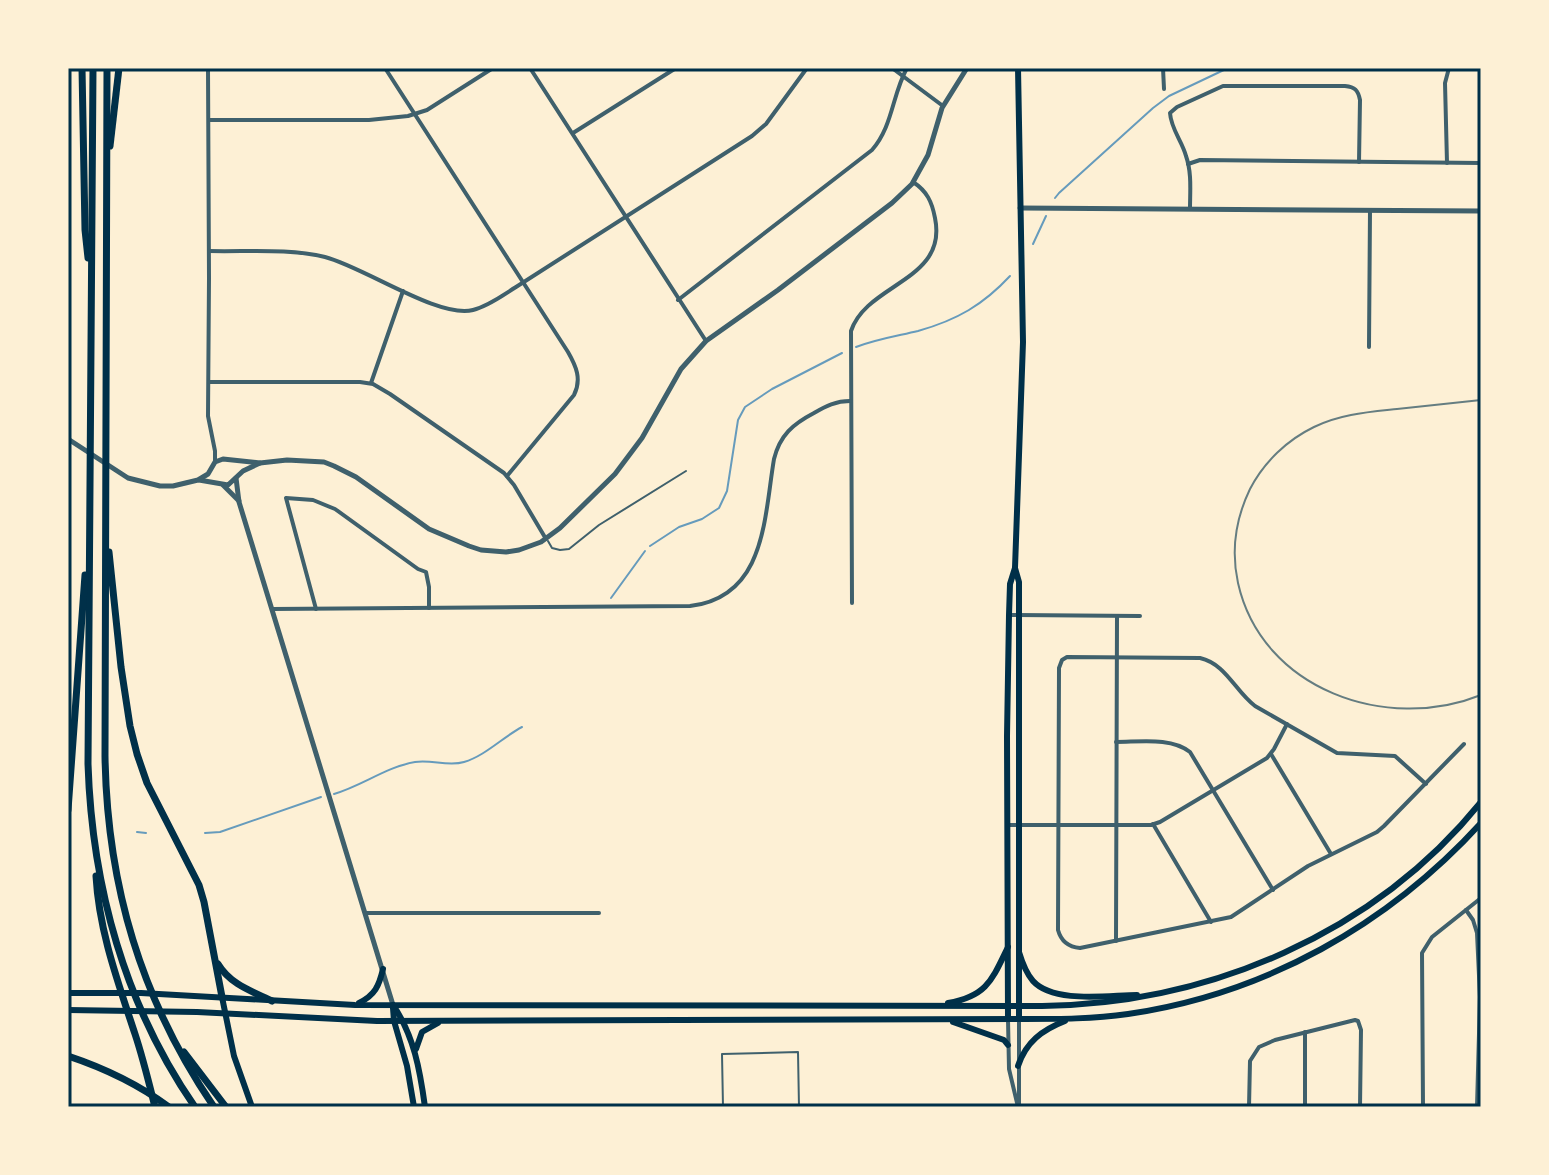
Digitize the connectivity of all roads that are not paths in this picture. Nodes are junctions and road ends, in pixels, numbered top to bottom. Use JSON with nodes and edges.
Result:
{"nodes":[{"id":1,"x":82,"y":68,"type":"edge"},
{"id":2,"x":93,"y":68,"type":"edge"},
{"id":3,"x":107,"y":68,"type":"edge"},
{"id":4,"x":119,"y":68,"type":"edge"},
{"id":5,"x":208,"y":68,"type":"edge"},
{"id":6,"x":385,"y":68,"type":"edge"},
{"id":7,"x":493,"y":68,"type":"edge"},
{"id":8,"x":530,"y":68,"type":"edge"},
{"id":9,"x":676,"y":68,"type":"edge"},
{"id":10,"x":807,"y":68,"type":"edge"},
{"id":11,"x":892,"y":68,"type":"edge"},
{"id":12,"x":907,"y":68,"type":"edge"},
{"id":13,"x":967,"y":68,"type":"edge"},
{"id":14,"x":1018,"y":68,"type":"edge"},
{"id":15,"x":1163,"y":68,"type":"edge"},
{"id":16,"x":1449,"y":68,"type":"edge"},
{"id":17,"x":903,"y":76,"type":"junction"},
{"id":18,"x":1164,"y":89,"type":"dead end"},
{"id":19,"x":943,"y":106,"type":"junction"},
{"id":20,"x":415,"y":115,"type":"junction"},
{"id":21,"x":208,"y":120,"type":"junction"},
{"id":22,"x":572,"y":134,"type":"junction"},
{"id":23,"x":1359,"y":162,"type":"junction"},
{"id":24,"x":1447,"y":163,"type":"junction"},
{"id":25,"x":1481,"y":163,"type":"edge"},
{"id":26,"x":1188,"y":164,"type":"junction"},
{"id":27,"x":107,"y":172,"type":"junction"},
{"id":28,"x":913,"y":182,"type":"junction"},
{"id":29,"x":1020,"y":208,"type":"junction"},
{"id":30,"x":1190,"y":209,"type":"junction"},
{"id":31,"x":1370,"y":210,"type":"junction"},
{"id":32,"x":1481,"y":211,"type":"edge"},
{"id":33,"x":626,"y":217,"type":"junction"},
{"id":34,"x":209,"y":251,"type":"junction"},
{"id":35,"x":523,"y":283,"type":"junction"},
{"id":36,"x":92,"y":291,"type":"junction"},
{"id":37,"x":403,"y":291,"type":"junction"},
{"id":38,"x":678,"y":300,"type":"junction"},
{"id":39,"x":706,"y":341,"type":"junction"},
{"id":40,"x":1369,"y":347,"type":"dead end"},
{"id":41,"x":209,"y":382,"type":"junction"},
{"id":42,"x":371,"y":384,"type":"junction"},
{"id":43,"x":850,"y":401,"type":"junction"},
{"id":44,"x":68,"y":439,"type":"edge"},
{"id":45,"x":214,"y":446,"type":"junction"},
{"id":46,"x":229,"y":460,"type":"junction"},
{"id":47,"x":260,"y":463,"type":"junction"},
{"id":48,"x":214,"y":464,"type":"junction"},
{"id":49,"x":686,"y":471,"type":"dead end"},
{"id":50,"x":507,"y":476,"type":"junction"},
{"id":51,"x":236,"y":477,"type":"junction"},
{"id":52,"x":198,"y":480,"type":"junction"},
{"id":53,"x":221,"y":485,"type":"junction"},
{"id":54,"x":239,"y":502,"type":"junction"},
{"id":55,"x":105,"y":510,"type":"junction"},
{"id":56,"x":90,"y":533,"type":"junction"},
{"id":57,"x":546,"y":539,"type":"junction"},
{"id":58,"x":1015,"y":568,"type":"junction"},
{"id":59,"x":852,"y":603,"type":"dead end"},
{"id":60,"x":429,"y":608,"type":"junction"},
{"id":61,"x":272,"y":609,"type":"junction"},
{"id":62,"x":316,"y":609,"type":"junction"},
{"id":63,"x":1009,"y":615,"type":"junction"},
{"id":64,"x":1019,"y":615,"type":"junction"},
{"id":65,"x":1117,"y":616,"type":"junction"},
{"id":66,"x":1140,"y":616,"type":"dead end"},
{"id":67,"x":1117,"y":657,"type":"junction"},
{"id":68,"x":1287,"y":724,"type":"junction"},
{"id":69,"x":1116,"y":742,"type":"junction"},
{"id":70,"x":1464,"y":744,"type":"dead end"},
{"id":71,"x":1271,"y":754,"type":"junction"},
{"id":72,"x":1426,"y":784,"type":"junction"},
{"id":73,"x":1213,"y":790,"type":"junction"},
{"id":74,"x":1481,"y":802,"type":"edge"},
{"id":75,"x":68,"y":810,"type":"edge"},
{"id":76,"x":1481,"y":823,"type":"edge"},
{"id":77,"x":1153,"y":824,"type":"junction"},
{"id":78,"x":1008,"y":825,"type":"junction"},
{"id":79,"x":1019,"y":825,"type":"junction"},
{"id":80,"x":1058,"y":825,"type":"junction"},
{"id":81,"x":1116,"y":825,"type":"junction"},
{"id":82,"x":94,"y":838,"type":"junction"},
{"id":83,"x":1331,"y":854,"type":"junction"},
{"id":84,"x":1273,"y":890,"type":"junction"},
{"id":85,"x":1481,"y":898,"type":"edge"},
{"id":86,"x":1466,"y":910,"type":"junction"},
{"id":87,"x":365,"y":913,"type":"junction"},
{"id":88,"x":599,"y":913,"type":"dead end"},
{"id":89,"x":1008,"y":916,"type":"junction"},
{"id":90,"x":1019,"y":919,"type":"junction"},
{"id":91,"x":1211,"y":922,"type":"junction"},
{"id":92,"x":1116,"y":941,"type":"junction"},
{"id":93,"x":1008,"y":947,"type":"junction"},
{"id":94,"x":1019,"y":952,"type":"junction"},
{"id":95,"x":215,"y":958,"type":"junction"},
{"id":96,"x":383,"y":969,"type":"junction"},
{"id":97,"x":68,"y":993,"type":"edge"},
{"id":98,"x":1157,"y":995,"type":"junction"},
{"id":99,"x":222,"y":997,"type":"junction"},
{"id":100,"x":153,"y":998,"type":"junction"},
{"id":101,"x":272,"y":1001,"type":"junction"},
{"id":102,"x":355,"y":1005,"type":"junction"},
{"id":103,"x":393,"y":1005,"type":"junction"},
{"id":104,"x":929,"y":1006,"type":"junction"},
{"id":105,"x":1009,"y":1006,"type":"junction"},
{"id":106,"x":1019,"y":1006,"type":"junction"},
{"id":107,"x":68,"y":1010,"type":"edge"},
{"id":108,"x":225,"y":1014,"type":"junction"},
{"id":109,"x":942,"y":1019,"type":"junction"},
{"id":110,"x":1008,"y":1019,"type":"junction"},
{"id":111,"x":1019,"y":1019,"type":"junction"},
{"id":112,"x":1076,"y":1019,"type":"junction"},
{"id":113,"x":394,"y":1021,"type":"junction"},
{"id":114,"x":404,"y":1021,"type":"junction"},
{"id":115,"x":446,"y":1021,"type":"junction"},
{"id":116,"x":1305,"y":1032,"type":"junction"},
{"id":117,"x":1008,"y":1045,"type":"junction"},
{"id":118,"x":415,"y":1052,"type":"junction"},
{"id":119,"x":68,"y":1056,"type":"edge"},
{"id":120,"x":1018,"y":1066,"type":"junction"},
{"id":121,"x":166,"y":1105,"type":"edge"},
{"id":122,"x":155,"y":1107,"type":"edge"},
{"id":123,"x":195,"y":1107,"type":"edge"},
{"id":124,"x":214,"y":1107,"type":"edge"},
{"id":125,"x":226,"y":1107,"type":"edge"},
{"id":126,"x":252,"y":1107,"type":"edge"},
{"id":127,"x":414,"y":1107,"type":"edge"},
{"id":128,"x":425,"y":1107,"type":"edge"},
{"id":129,"x":723,"y":1107,"type":"edge"},
{"id":130,"x":799,"y":1107,"type":"edge"},
{"id":131,"x":1019,"y":1107,"type":"edge"},
{"id":132,"x":1249,"y":1107,"type":"edge"},
{"id":133,"x":1305,"y":1107,"type":"edge"},
{"id":134,"x":1360,"y":1107,"type":"edge"},
{"id":135,"x":1423,"y":1107,"type":"edge"},
{"id":136,"x":1477,"y":1107,"type":"edge"}],
"edges":[{"from":1,"to":36,"type":"highway"},
{"from":2,"to":36,"type":"highway"},
{"from":3,"to":27,"type":"highway"},
{"from":4,"to":27,"type":"highway"},
{"from":5,"to":21,"type":"street"},
{"from":6,"to":20,"type":"street"},
{"from":7,"to":20,"type":"street"},
{"from":8,"to":22,"type":"street"},
{"from":9,"to":22,"type":"street"},
{"from":10,"to":33,"type":"street"},
{"from":11,"to":17,"type":"street"},
{"from":12,"to":17,"type":"street"},
{"from":13,"to":19,"type":"street"},
{"from":14,"to":29,"type":"main road"},
{"from":15,"to":18,"type":"street"},
{"from":16,"to":24,"type":"street"},
{"from":17,"to":19,"type":"street"},
{"from":17,"to":38,"type":"street"},
{"from":19,"to":28,"type":"street"},
{"from":20,"to":21,"type":"street"},
{"from":20,"to":35,"type":"street"},
{"from":21,"to":34,"type":"street"},
{"from":22,"to":33,"type":"street"},
{"from":23,"to":24,"type":"street"},
{"from":23,"to":26,"type":"street"},
{"from":23,"to":26,"type":"street"},
{"from":24,"to":25,"type":"street"},
{"from":26,"to":30,"type":"street"},
{"from":27,"to":55,"type":"highway"},
{"from":28,"to":39,"type":"street"},
{"from":28,"to":43,"type":"street"},
{"from":29,"to":30,"type":"street"},
{"from":29,"to":58,"type":"main road"},
{"from":30,"to":31,"type":"street"},
{"from":31,"to":32,"type":"street"},
{"from":31,"to":40,"type":"street"},
{"from":33,"to":35,"type":"street"},
{"from":33,"to":38,"type":"street"},
{"from":34,"to":37,"type":"street"},
{"from":34,"to":41,"type":"street"},
{"from":35,"to":37,"type":"street"},
{"from":35,"to":50,"type":"street"},
{"from":36,"to":56,"type":"highway"},
{"from":37,"to":42,"type":"street"},
{"from":38,"to":39,"type":"street"},
{"from":39,"to":57,"type":"street"},
{"from":41,"to":42,"type":"street"},
{"from":41,"to":45,"type":"street"},
{"from":42,"to":50,"type":"street"},
{"from":43,"to":59,"type":"street"},
{"from":43,"to":60,"type":"street"},
{"from":44,"to":52,"type":"street"},
{"from":45,"to":46,"type":"street"},
{"from":45,"to":48,"type":"street"},
{"from":46,"to":47,"type":"street"},
{"from":46,"to":48,"type":"street"},
{"from":46,"to":51,"type":"street"},
{"from":47,"to":51,"type":"street"},
{"from":47,"to":57,"type":"street"},
{"from":48,"to":52,"type":"street"},
{"from":48,"to":53,"type":"street"},
{"from":49,"to":57,"type":"lane"},
{"from":50,"to":57,"type":"street"},
{"from":51,"to":53,"type":"street"},
{"from":51,"to":54,"type":"street"},
{"from":52,"to":53,"type":"street"},
{"from":53,"to":54,"type":"street"},
{"from":54,"to":61,"type":"street"},
{"from":55,"to":95,"type":"highway"},
{"from":55,"to":100,"type":"highway"},
{"from":56,"to":75,"type":"highway"},
{"from":56,"to":82,"type":"highway"},
{"from":58,"to":63,"type":"main road"},
{"from":58,"to":64,"type":"main road"},
{"from":60,"to":62,"type":"street"},
{"from":60,"to":62,"type":"street"},
{"from":61,"to":62,"type":"street"},
{"from":61,"to":87,"type":"street"},
{"from":63,"to":64,"type":"street"},
{"from":63,"to":78,"type":"main road"},
{"from":64,"to":65,"type":"street"},
{"from":64,"to":79,"type":"main road"},
{"from":65,"to":66,"type":"street"},
{"from":65,"to":67,"type":"street"},
{"from":67,"to":68,"type":"street"},
{"from":67,"to":69,"type":"street"},
{"from":67,"to":80,"type":"street"},
{"from":68,"to":71,"type":"street"},
{"from":68,"to":72,"type":"street"},
{"from":69,"to":73,"type":"street"},
{"from":69,"to":81,"type":"street"},
{"from":70,"to":72,"type":"street"},
{"from":71,"to":73,"type":"street"},
{"from":71,"to":83,"type":"street"},
{"from":72,"to":83,"type":"street"},
{"from":73,"to":77,"type":"street"},
{"from":73,"to":84,"type":"street"},
{"from":74,"to":98,"type":"main road"},
{"from":76,"to":112,"type":"main road"},
{"from":77,"to":81,"type":"street"},
{"from":77,"to":91,"type":"street"},
{"from":78,"to":79,"type":"street"},
{"from":78,"to":89,"type":"main road"},
{"from":79,"to":80,"type":"street"},
{"from":79,"to":90,"type":"main road"},
{"from":80,"to":81,"type":"street"},
{"from":80,"to":92,"type":"street"},
{"from":81,"to":92,"type":"street"},
{"from":82,"to":122,"type":"highway"},
{"from":82,"to":123,"type":"highway"},
{"from":83,"to":84,"type":"street"},
{"from":84,"to":91,"type":"street"},
{"from":85,"to":86,"type":"street"},
{"from":86,"to":135,"type":"street"},
{"from":86,"to":136,"type":"street"},
{"from":87,"to":88,"type":"street"},
{"from":87,"to":96,"type":"street"},
{"from":89,"to":90,"type":"main road"},
{"from":89,"to":93,"type":"main road"},
{"from":90,"to":94,"type":"main road"},
{"from":91,"to":92,"type":"street"},
{"from":93,"to":104,"type":"main road"},
{"from":93,"to":105,"type":"main road"},
{"from":94,"to":98,"type":"main road"},
{"from":94,"to":106,"type":"main road"},
{"from":95,"to":99,"type":"highway"},
{"from":95,"to":101,"type":"highway"},
{"from":96,"to":102,"type":"main road"},
{"from":96,"to":103,"type":"street"},
{"from":97,"to":99,"type":"main road"},
{"from":98,"to":106,"type":"main road"},
{"from":99,"to":101,"type":"main road"},
{"from":99,"to":108,"type":"main road"},
{"from":100,"to":124,"type":"highway"},
{"from":100,"to":125,"type":"highway"},
{"from":101,"to":102,"type":"main road"},
{"from":102,"to":103,"type":"main road"},
{"from":103,"to":104,"type":"main road"},
{"from":103,"to":113,"type":"main road"},
{"from":103,"to":114,"type":"main road"},
{"from":104,"to":105,"type":"main road"},
{"from":105,"to":106,"type":"main road"},
{"from":105,"to":110,"type":"main road"},
{"from":106,"to":111,"type":"main road"},
{"from":107,"to":108,"type":"main road"},
{"from":108,"to":113,"type":"main road"},
{"from":108,"to":126,"type":"main road"},
{"from":109,"to":110,"type":"main road"},
{"from":109,"to":115,"type":"main road"},
{"from":109,"to":117,"type":"main road"},
{"from":110,"to":111,"type":"main road"},
{"from":110,"to":117,"type":"street"},
{"from":111,"to":112,"type":"main road"},
{"from":111,"to":120,"type":"street"},
{"from":112,"to":120,"type":"main road"},
{"from":113,"to":114,"type":"main road"},
{"from":113,"to":127,"type":"main road"},
{"from":114,"to":115,"type":"main road"},
{"from":114,"to":118,"type":"main road"},
{"from":115,"to":118,"type":"main road"},
{"from":116,"to":132,"type":"street"},
{"from":116,"to":133,"type":"street"},
{"from":116,"to":134,"type":"street"},
{"from":117,"to":131,"type":"street"},
{"from":118,"to":128,"type":"main road"},
{"from":119,"to":121,"type":"highway"},
{"from":120,"to":131,"type":"street"},
{"from":129,"to":130,"type":"lane"}]}
